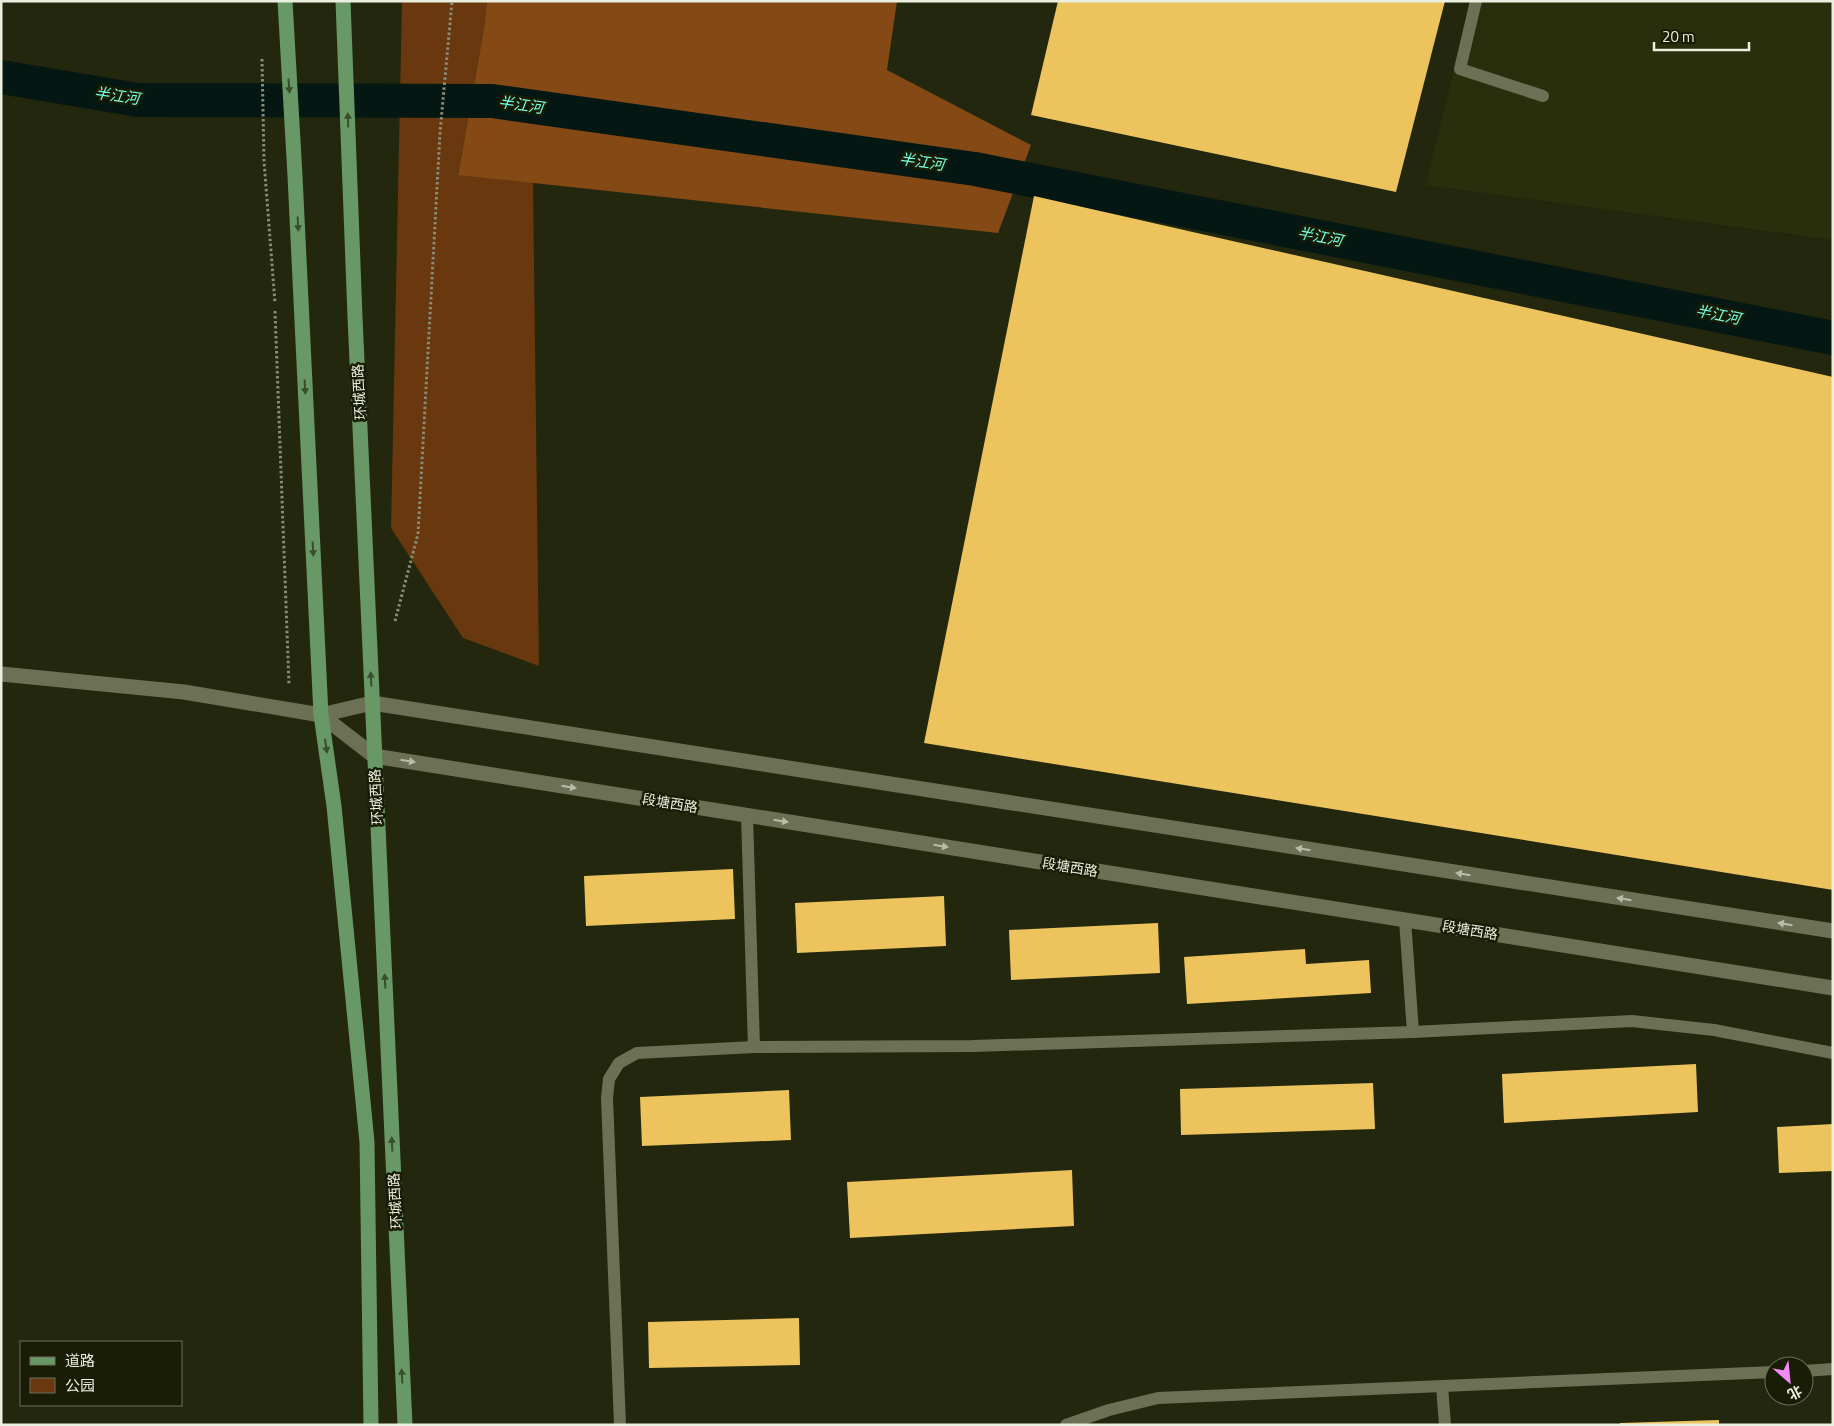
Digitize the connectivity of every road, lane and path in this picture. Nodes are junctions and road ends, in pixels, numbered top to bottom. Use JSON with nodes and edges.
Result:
{"nodes":[{"id":1,"x":285,"y":1,"type":"edge"},
{"id":2,"x":343,"y":1,"type":"edge"},
{"id":3,"x":452,"y":1,"type":"edge"},
{"id":4,"x":1476,"y":1,"type":"edge"},
{"id":5,"x":262,"y":50,"type":"dead end"},
{"id":6,"x":1543,"y":96,"type":"dead end"},
{"id":7,"x":393,"y":628,"type":"dead end"},
{"id":8,"x":1,"y":674,"type":"edge"},
{"id":9,"x":372,"y":703,"type":"junction"},
{"id":10,"x":290,"y":710,"type":"junction"},
{"id":11,"x":321,"y":715,"type":"junction"},
{"id":12,"x":374,"y":756,"type":"junction"},
{"id":13,"x":747,"y":816,"type":"junction"},
{"id":14,"x":1405,"y":920,"type":"junction"},
{"id":15,"x":1833,"y":931,"type":"edge"},
{"id":16,"x":1833,"y":988,"type":"edge"},
{"id":17,"x":1413,"y":1032,"type":"junction"},
{"id":18,"x":754,"y":1047,"type":"junction"},
{"id":19,"x":1833,"y":1053,"type":"edge"},
{"id":20,"x":1833,"y":1369,"type":"edge"},
{"id":21,"x":1814,"y":1370,"type":"edge"},
{"id":22,"x":1764,"y":1372,"type":"edge"},
{"id":23,"x":1442,"y":1386,"type":"junction"},
{"id":24,"x":371,"y":1425,"type":"edge"},
{"id":25,"x":405,"y":1425,"type":"edge"},
{"id":26,"x":620,"y":1425,"type":"edge"},
{"id":27,"x":1066,"y":1425,"type":"edge"},
{"id":28,"x":1445,"y":1425,"type":"edge"}],
"edges":[{"from":1,"to":11,"type":"main road","name":"环城西路","one_way":true},
{"from":9,"to":2,"type":"main road","name":"环城西路","one_way":true},
{"from":3,"to":7,"type":"path"},
{"from":4,"to":6,"type":"lane"},
{"from":5,"to":10,"type":"path"},
{"from":8,"to":10,"type":"street"},
{"from":9,"to":11,"type":"street"},
{"from":9,"to":12,"type":"main road","name":"环城西路"},
{"from":15,"to":9,"type":"street","one_way":true},
{"from":10,"to":11,"type":"street"},
{"from":11,"to":12,"type":"street","name":"段塘西路"},
{"from":11,"to":24,"type":"main road","name":"环城西路","one_way":true},
{"from":12,"to":13,"type":"street","name":"段塘西路","one_way":true},
{"from":25,"to":12,"type":"main road","name":"环城西路","one_way":true},
{"from":13,"to":14,"type":"street","name":"段塘西路","one_way":true},
{"from":13,"to":18,"type":"lane"},
{"from":14,"to":16,"type":"street","name":"段塘西路"},
{"from":14,"to":17,"type":"lane"},
{"from":17,"to":18,"type":"lane"},
{"from":17,"to":19,"type":"lane"},
{"from":18,"to":26,"type":"lane"},
{"from":20,"to":21,"type":"lane"},
{"from":22,"to":23,"type":"lane"},
{"from":23,"to":27,"type":"lane"},
{"from":23,"to":28,"type":"lane"}]}
